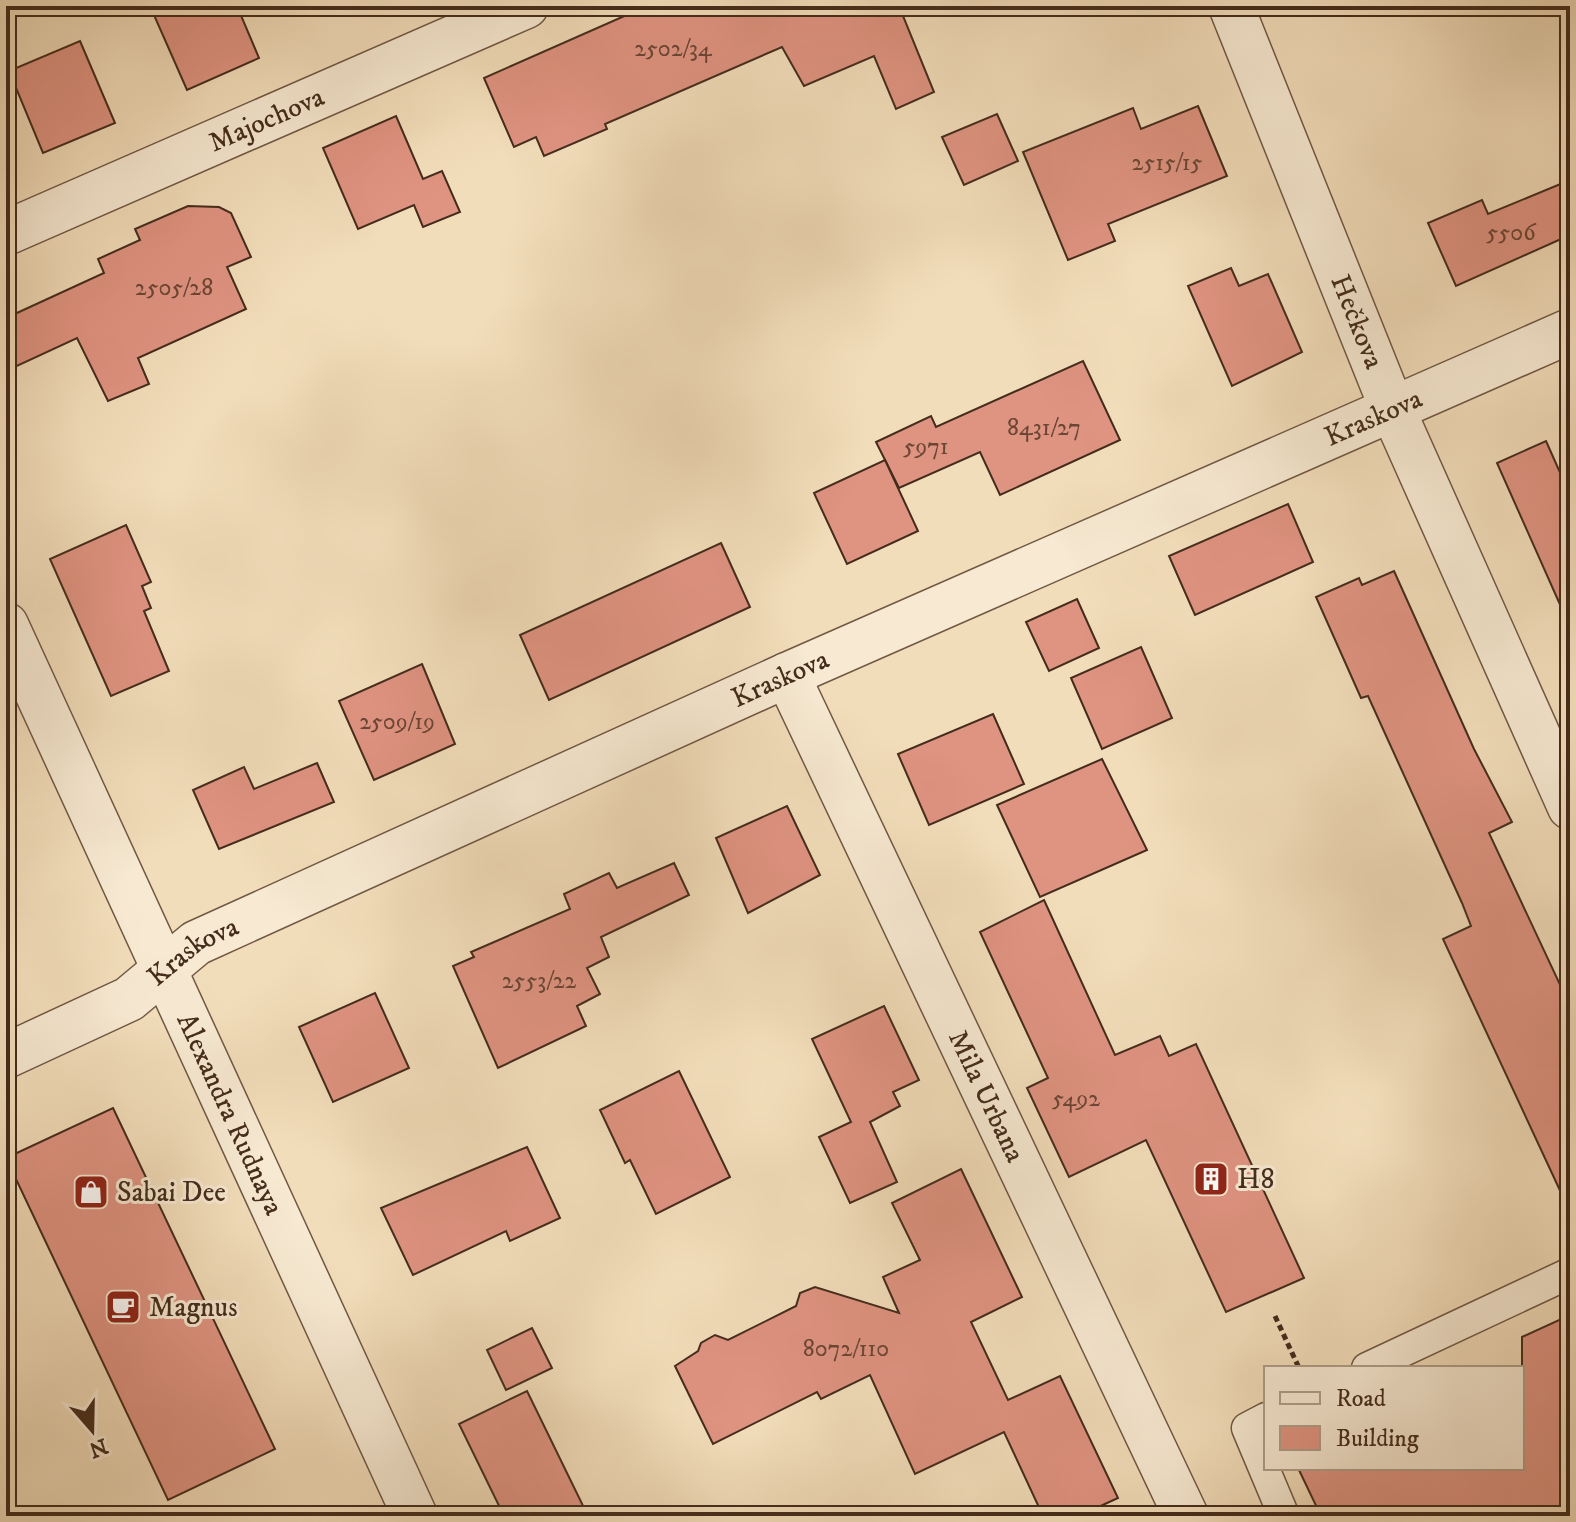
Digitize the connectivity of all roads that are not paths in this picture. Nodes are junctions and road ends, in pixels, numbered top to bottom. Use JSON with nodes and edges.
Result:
{"nodes":[{"id":1,"x":1231,"y":6,"type":"edge"},
{"id":2,"x":503,"y":11,"type":"edge"},
{"id":3,"x":6,"y":233,"type":"edge"},
{"id":4,"x":1570,"y":331,"type":"edge"},
{"id":5,"x":1392,"y":408,"type":"junction"},
{"id":6,"x":6,"y":625,"type":"edge"},
{"id":7,"x":787,"y":675,"type":"junction"},
{"id":8,"x":1570,"y":807,"type":"edge"},
{"id":9,"x":163,"y":969,"type":"junction"},
{"id":10,"x":6,"y":1056,"type":"edge"},
{"id":11,"x":1570,"y":1273,"type":"edge"},
{"id":12,"x":1371,"y":1366,"type":"edge"},
{"id":13,"x":1264,"y":1419,"type":"edge"},
{"id":14,"x":1264,"y":1468,"type":"edge"},
{"id":15,"x":1265,"y":1470,"type":"edge"},
{"id":16,"x":415,"y":1516,"type":"edge"},
{"id":17,"x":1186,"y":1516,"type":"edge"},
{"id":18,"x":1284,"y":1516,"type":"edge"}],
"edges":[{"from":1,"to":5,"type":"street","name":"Hečkova"},
{"from":2,"to":3,"type":"street","name":"Majochova"},
{"from":4,"to":5,"type":"street","name":"Kraskova"},
{"from":5,"to":7,"type":"street","name":"Kraskova"},
{"from":5,"to":8,"type":"street","name":"Hečkova"},
{"from":6,"to":9,"type":"street","name":"Alexandra Rudnaya"},
{"from":7,"to":9,"type":"street","name":"Kraskova"},
{"from":7,"to":17,"type":"street","name":"Mila Urbana"},
{"from":9,"to":10,"type":"street","name":"Kraskova"},
{"from":9,"to":16,"type":"street","name":"Alexandra Rudnaya"},
{"from":11,"to":12,"type":"lane"},
{"from":13,"to":14,"type":"lane"},
{"from":15,"to":18,"type":"lane"}]}
